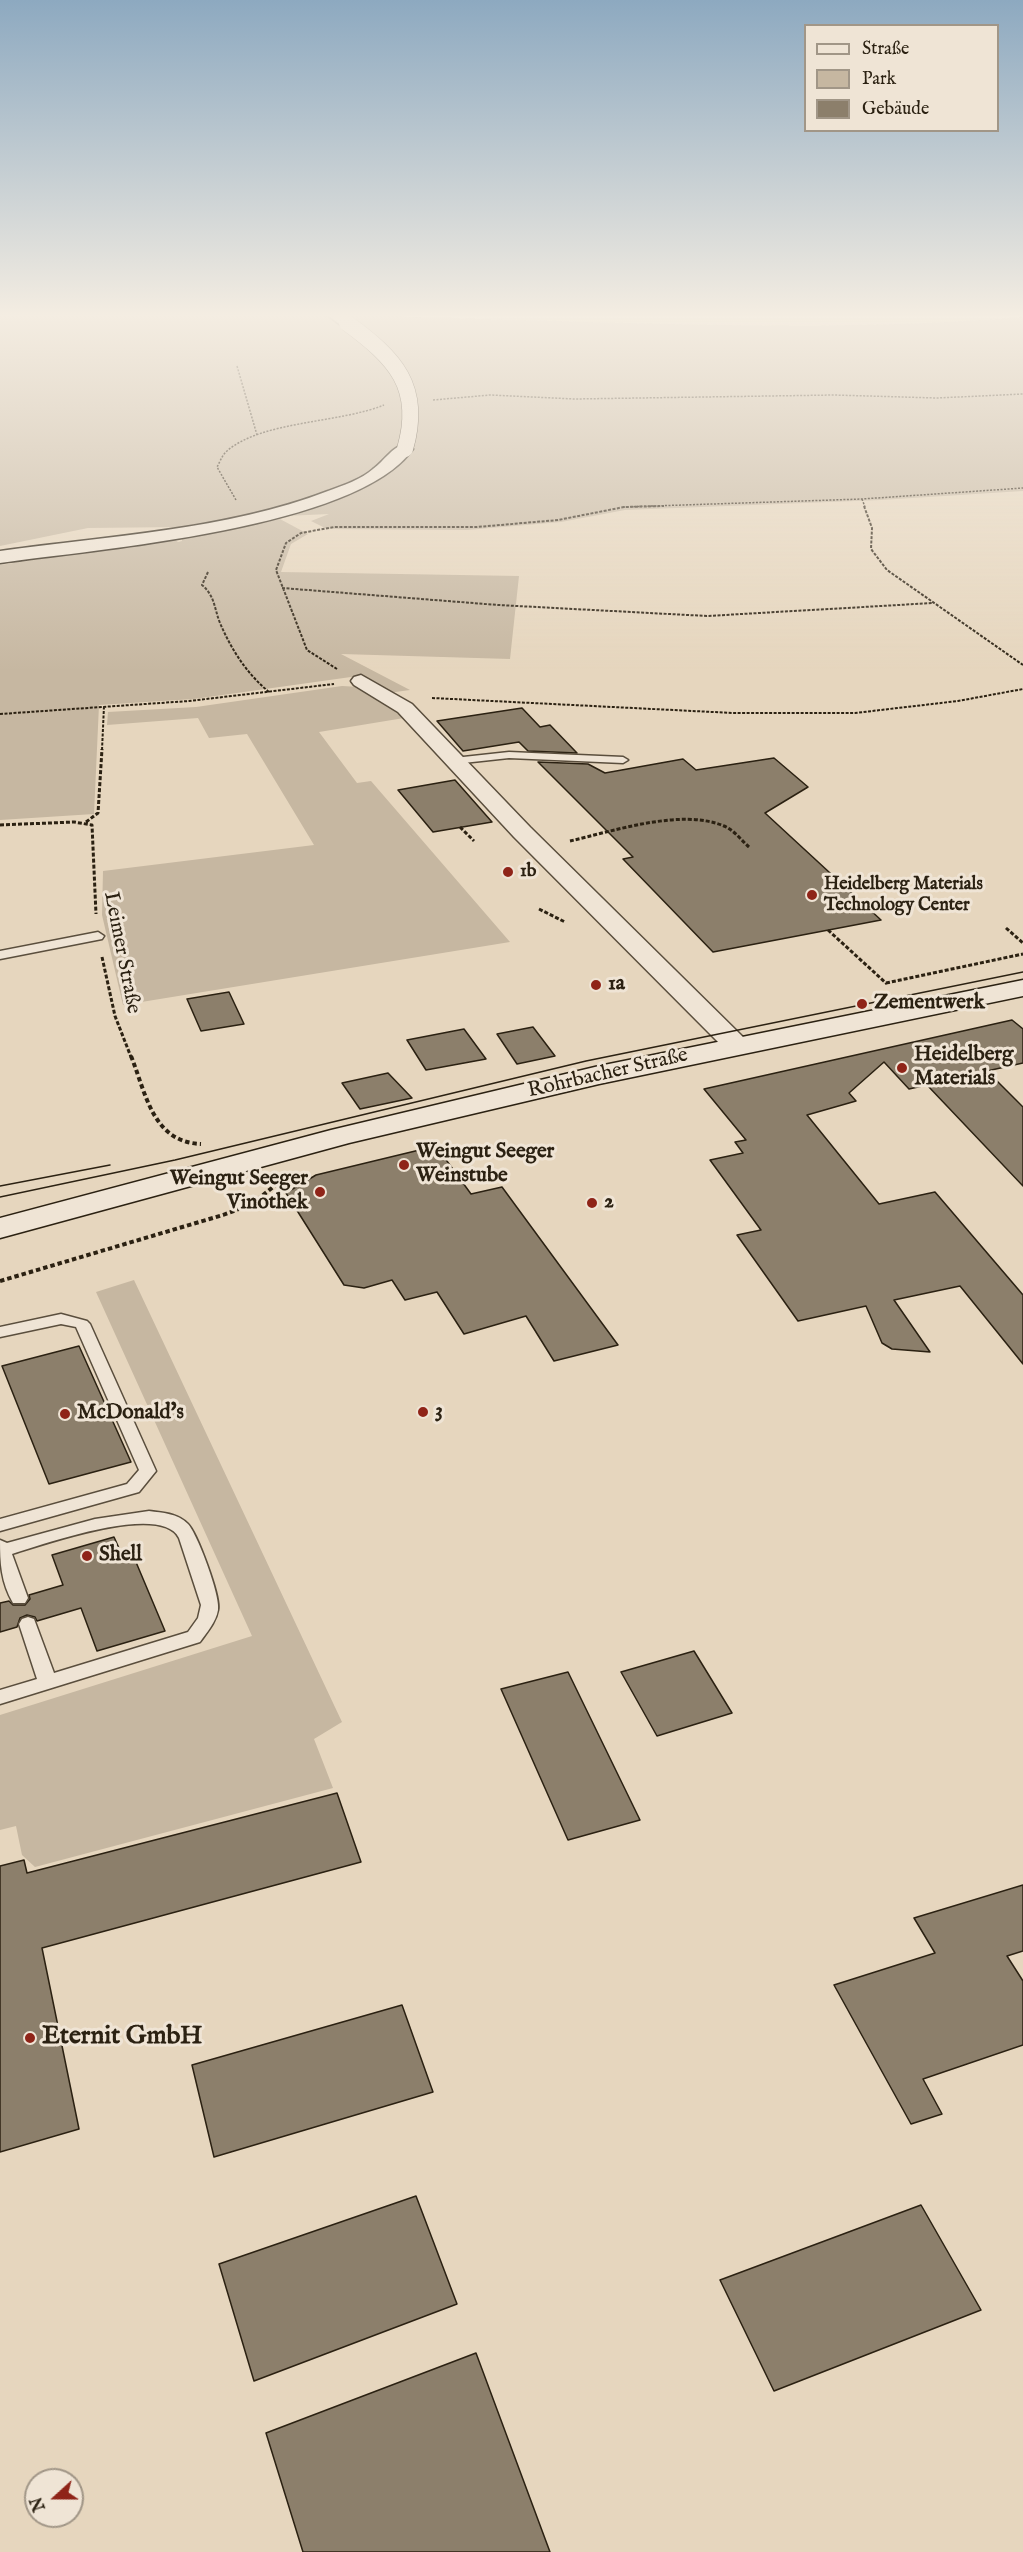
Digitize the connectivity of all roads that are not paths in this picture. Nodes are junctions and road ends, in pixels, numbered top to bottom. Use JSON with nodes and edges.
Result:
{"nodes":[{"id":1,"x":409,"y":433,"type":"edge"},
{"id":2,"x":0,"y":557,"type":"edge"},
{"id":3,"x":361,"y":681,"type":"road end"},
{"id":4,"x":623,"y":760,"type":"dead end"},
{"id":5,"x":454,"y":761,"type":"junction"},
{"id":6,"x":98,"y":936,"type":"road end"},
{"id":7,"x":0,"y":955,"type":"edge"},
{"id":8,"x":1023,"y":988,"type":"edge"},
{"id":9,"x":737,"y":1046,"type":"junction"},
{"id":10,"x":0,"y":1228,"type":"edge"},
{"id":11,"x":0,"y":1332,"type":"edge"},
{"id":12,"x":0,"y":1525,"type":"edge"},
{"id":13,"x":1,"y":1549,"type":"edge"},
{"id":14,"x":19,"y":1598,"type":"dead end"},
{"id":15,"x":28,"y":1624,"type":"dead end"},
{"id":16,"x":48,"y":1683,"type":"junction"},
{"id":17,"x":0,"y":1697,"type":"edge"}],
"edges":[{"from":1,"to":2,"type":"main road","bridge":true},
{"from":3,"to":5,"type":"street"},
{"from":4,"to":5,"type":"lane"},
{"from":5,"to":9,"type":"street"},
{"from":6,"to":7,"type":"lane"},
{"from":8,"to":9,"type":"main road","name":"Rohrbacher Straße"},
{"from":9,"to":10,"type":"main road","name":"Rohrbacher Straße"},
{"from":11,"to":12,"type":"lane"},
{"from":13,"to":14,"type":"lane"},
{"from":13,"to":16,"type":"lane"},
{"from":15,"to":16,"type":"lane"},
{"from":16,"to":17,"type":"lane"}]}
